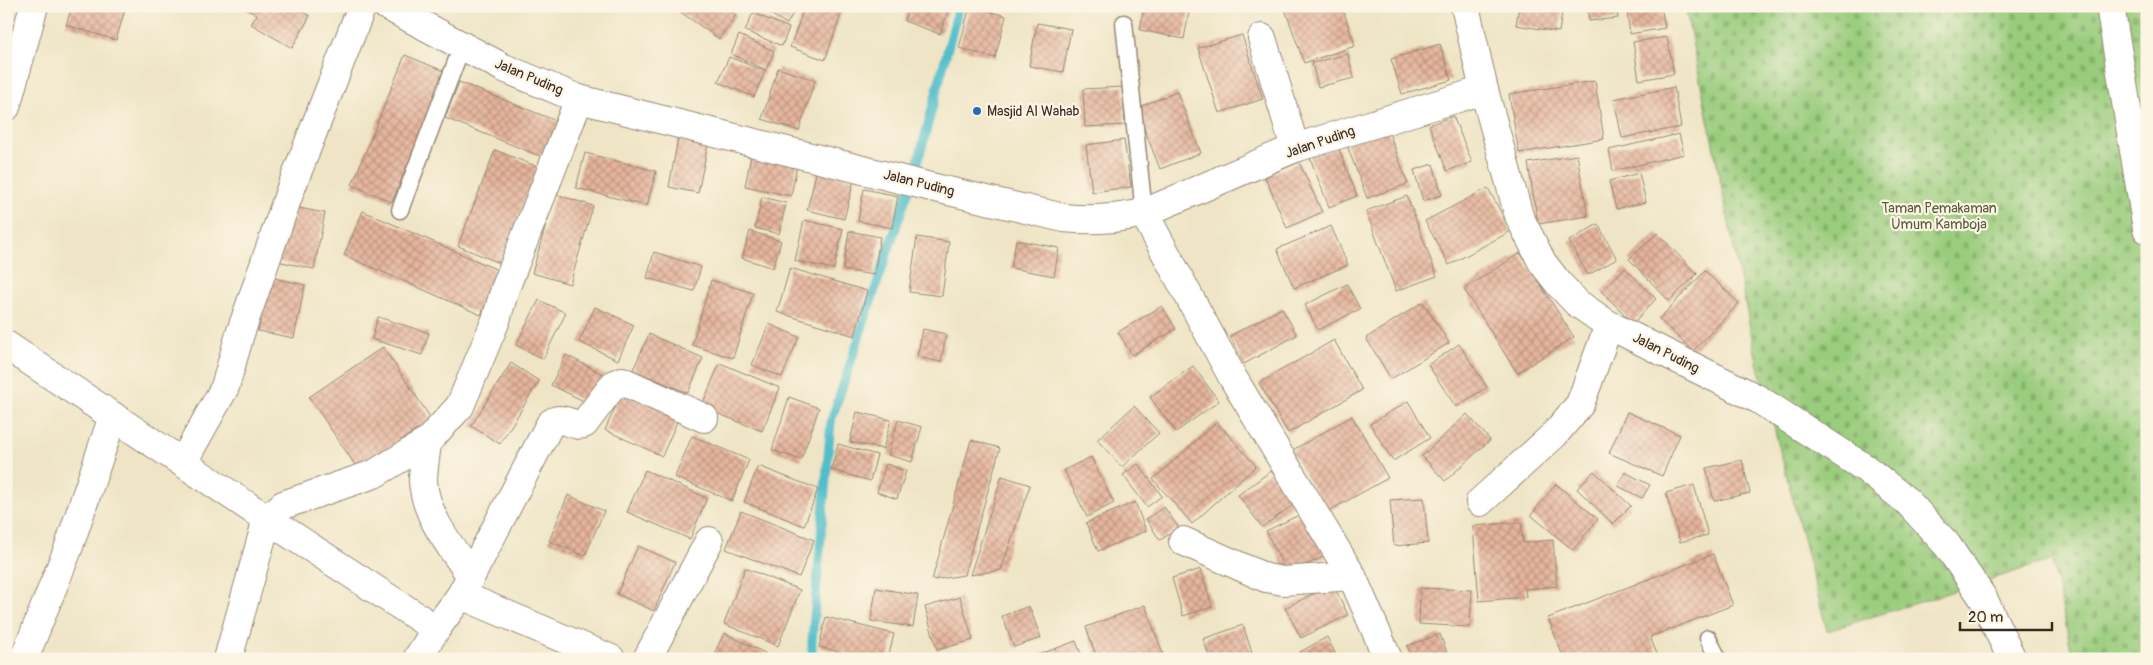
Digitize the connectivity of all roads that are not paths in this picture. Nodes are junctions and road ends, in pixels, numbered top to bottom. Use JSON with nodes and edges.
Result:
{"nodes":[{"id":1,"x":34,"y":6,"type":"edge"},
{"id":2,"x":362,"y":6,"type":"edge"},
{"id":3,"x":387,"y":6,"type":"edge"},
{"id":4,"x":1465,"y":6,"type":"edge"},
{"id":5,"x":2110,"y":6,"type":"edge"},
{"id":6,"x":1124,"y":23,"type":"dead end"},
{"id":7,"x":1262,"y":38,"type":"dead end"},
{"id":8,"x":462,"y":46,"type":"junction"},
{"id":9,"x":1484,"y":90,"type":"junction"},
{"id":10,"x":579,"y":99,"type":"junction"},
{"id":11,"x":6,"y":107,"type":"edge"},
{"id":12,"x":1296,"y":148,"type":"junction"},
{"id":13,"x":400,"y":210,"type":"dead end"},
{"id":14,"x":1144,"y":213,"type":"junction"},
{"id":15,"x":2147,"y":229,"type":"edge"},
{"id":16,"x":1609,"y":325,"type":"junction"},
{"id":17,"x":6,"y":345,"type":"edge"},
{"id":18,"x":114,"y":416,"type":"junction"},
{"id":19,"x":704,"y":418,"type":"dead end"},
{"id":20,"x":427,"y":442,"type":"junction"},
{"id":21,"x":183,"y":462,"type":"junction"},
{"id":22,"x":1480,"y":502,"type":"dead end"},
{"id":23,"x":267,"y":520,"type":"junction"},
{"id":24,"x":709,"y":540,"type":"dead end"},
{"id":25,"x":1182,"y":541,"type":"dead end"},
{"id":26,"x":1352,"y":576,"type":"junction"},
{"id":27,"x":466,"y":586,"type":"junction"},
{"id":28,"x":436,"y":629,"type":"junction"},
{"id":29,"x":1708,"y":638,"type":"dead end"},
{"id":30,"x":24,"y":659,"type":"edge"},
{"id":31,"x":228,"y":659,"type":"edge"},
{"id":32,"x":417,"y":659,"type":"edge"},
{"id":33,"x":611,"y":659,"type":"edge"},
{"id":34,"x":647,"y":659,"type":"edge"},
{"id":35,"x":1388,"y":659,"type":"edge"},
{"id":36,"x":1718,"y":659,"type":"edge"},
{"id":37,"x":2012,"y":659,"type":"edge"}],
"edges":[{"from":1,"to":11,"type":"street"},
{"from":2,"to":21,"type":"street"},
{"from":3,"to":8,"type":"street","name":"Jalan Puding"},
{"from":4,"to":9,"type":"street"},
{"from":5,"to":15,"type":"street"},
{"from":6,"to":14,"type":"lane"},
{"from":7,"to":12,"type":"street"},
{"from":8,"to":10,"type":"street","name":"Jalan Puding"},
{"from":8,"to":13,"type":"lane"},
{"from":9,"to":12,"type":"street","name":"Jalan Puding"},
{"from":9,"to":16,"type":"street","name":"Jalan Puding"},
{"from":10,"to":14,"type":"street","name":"Jalan Puding"},
{"from":10,"to":20,"type":"street"},
{"from":12,"to":14,"type":"street","name":"Jalan Puding"},
{"from":14,"to":26,"type":"street"},
{"from":16,"to":22,"type":"street"},
{"from":16,"to":37,"type":"street","name":"Jalan Puding"},
{"from":17,"to":18,"type":"street"},
{"from":18,"to":21,"type":"street"},
{"from":18,"to":30,"type":"street"},
{"from":19,"to":27,"type":"street"},
{"from":20,"to":23,"type":"street"},
{"from":20,"to":27,"type":"street"},
{"from":21,"to":23,"type":"street"},
{"from":23,"to":28,"type":"street"},
{"from":23,"to":31,"type":"street"},
{"from":24,"to":34,"type":"street"},
{"from":25,"to":26,"type":"street"},
{"from":26,"to":35,"type":"street"},
{"from":27,"to":28,"type":"street"},
{"from":27,"to":33,"type":"street"},
{"from":28,"to":32,"type":"street"},
{"from":29,"to":36,"type":"lane"}]}
